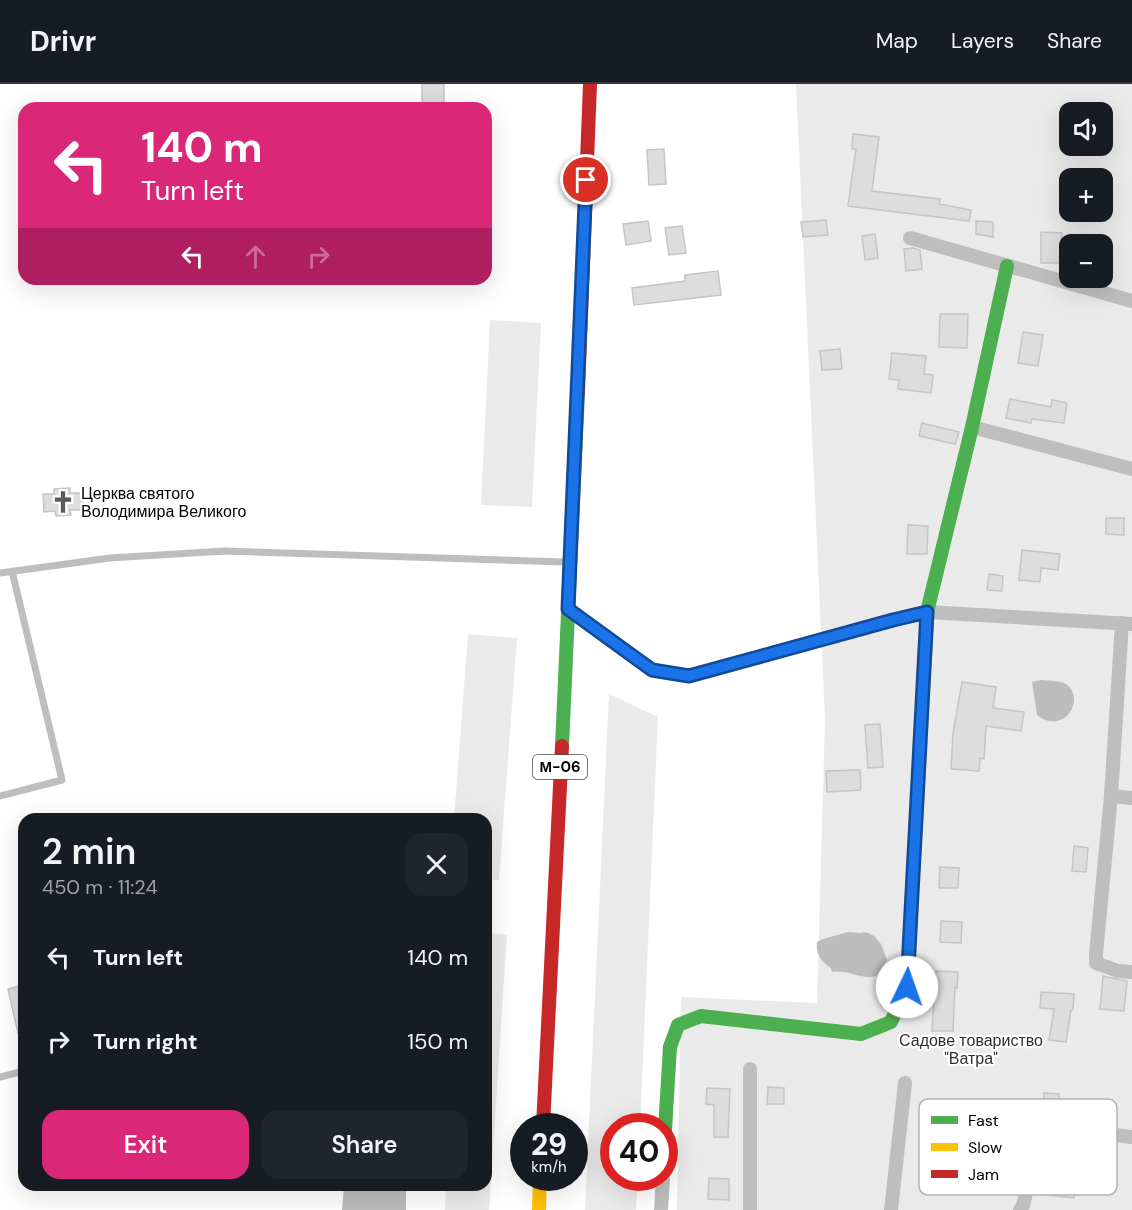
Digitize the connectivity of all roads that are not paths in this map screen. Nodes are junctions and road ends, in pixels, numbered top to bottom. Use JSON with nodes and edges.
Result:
{"nodes":[{"id":1,"x":590,"y":84,"type":"edge"},
{"id":2,"x":910,"y":238,"type":"dead end"},
{"id":3,"x":1006,"y":266,"type":"junction"},
{"id":4,"x":1132,"y":301,"type":"edge"},
{"id":5,"x":972,"y":427,"type":"junction"},
{"id":6,"x":1132,"y":470,"type":"edge"},
{"id":7,"x":571,"y":562,"type":"junction"},
{"id":8,"x":12,"y":572,"type":"junction"},
{"id":9,"x":0,"y":573,"type":"edge"},
{"id":10,"x":568,"y":609,"type":"junction"},
{"id":11,"x":927,"y":612,"type":"junction"},
{"id":12,"x":1127,"y":624,"type":"edge"},
{"id":13,"x":0,"y":796,"type":"edge"},
{"id":14,"x":1111,"y":796,"type":"junction"},
{"id":15,"x":1132,"y":798,"type":"edge"},
{"id":16,"x":1132,"y":972,"type":"edge"},
{"id":17,"x":750,"y":1069,"type":"dead end"},
{"id":18,"x":18,"y":1072,"type":"edge"},
{"id":19,"x":0,"y":1077,"type":"edge"},
{"id":20,"x":905,"y":1083,"type":"dead end"},
{"id":21,"x":544,"y":1113,"type":"edge"},
{"id":22,"x":666,"y":1113,"type":"edge"},
{"id":23,"x":1117,"y":1135,"type":"edge"},
{"id":24,"x":1132,"y":1137,"type":"edge"},
{"id":25,"x":540,"y":1191,"type":"edge"},
{"id":26,"x":662,"y":1191,"type":"edge"},
{"id":27,"x":1026,"y":1195,"type":"edge"},
{"id":28,"x":539,"y":1210,"type":"edge"},
{"id":29,"x":661,"y":1210,"type":"edge"},
{"id":30,"x":750,"y":1210,"type":"edge"},
{"id":31,"x":891,"y":1210,"type":"edge"},
{"id":32,"x":1020,"y":1210,"type":"edge"}],
"edges":[{"from":1,"to":7,"type":"main road","number":"М-06"},
{"from":2,"to":3,"type":"street"},
{"from":3,"to":4,"type":"street"},
{"from":3,"to":5,"type":"main road"},
{"from":5,"to":6,"type":"street"},
{"from":5,"to":11,"type":"main road"},
{"from":7,"to":8,"type":"lane"},
{"from":7,"to":10,"type":"main road","number":"М-06"},
{"from":8,"to":9,"type":"lane"},
{"from":8,"to":13,"type":"lane"},
{"from":10,"to":11,"type":"street"},
{"from":10,"to":21,"type":"main road","number":"М-06"},
{"from":11,"to":12,"type":"street"},
{"from":11,"to":22,"type":"main road"},
{"from":12,"to":14,"type":"street"},
{"from":14,"to":15,"type":"street"},
{"from":14,"to":16,"type":"street"},
{"from":17,"to":30,"type":"street"},
{"from":18,"to":19,"type":"lane"},
{"from":20,"to":31,"type":"street"},
{"from":23,"to":24,"type":"street"},
{"from":25,"to":28,"type":"main road"},
{"from":26,"to":29,"type":"street"},
{"from":27,"to":32,"type":"street"}]}
